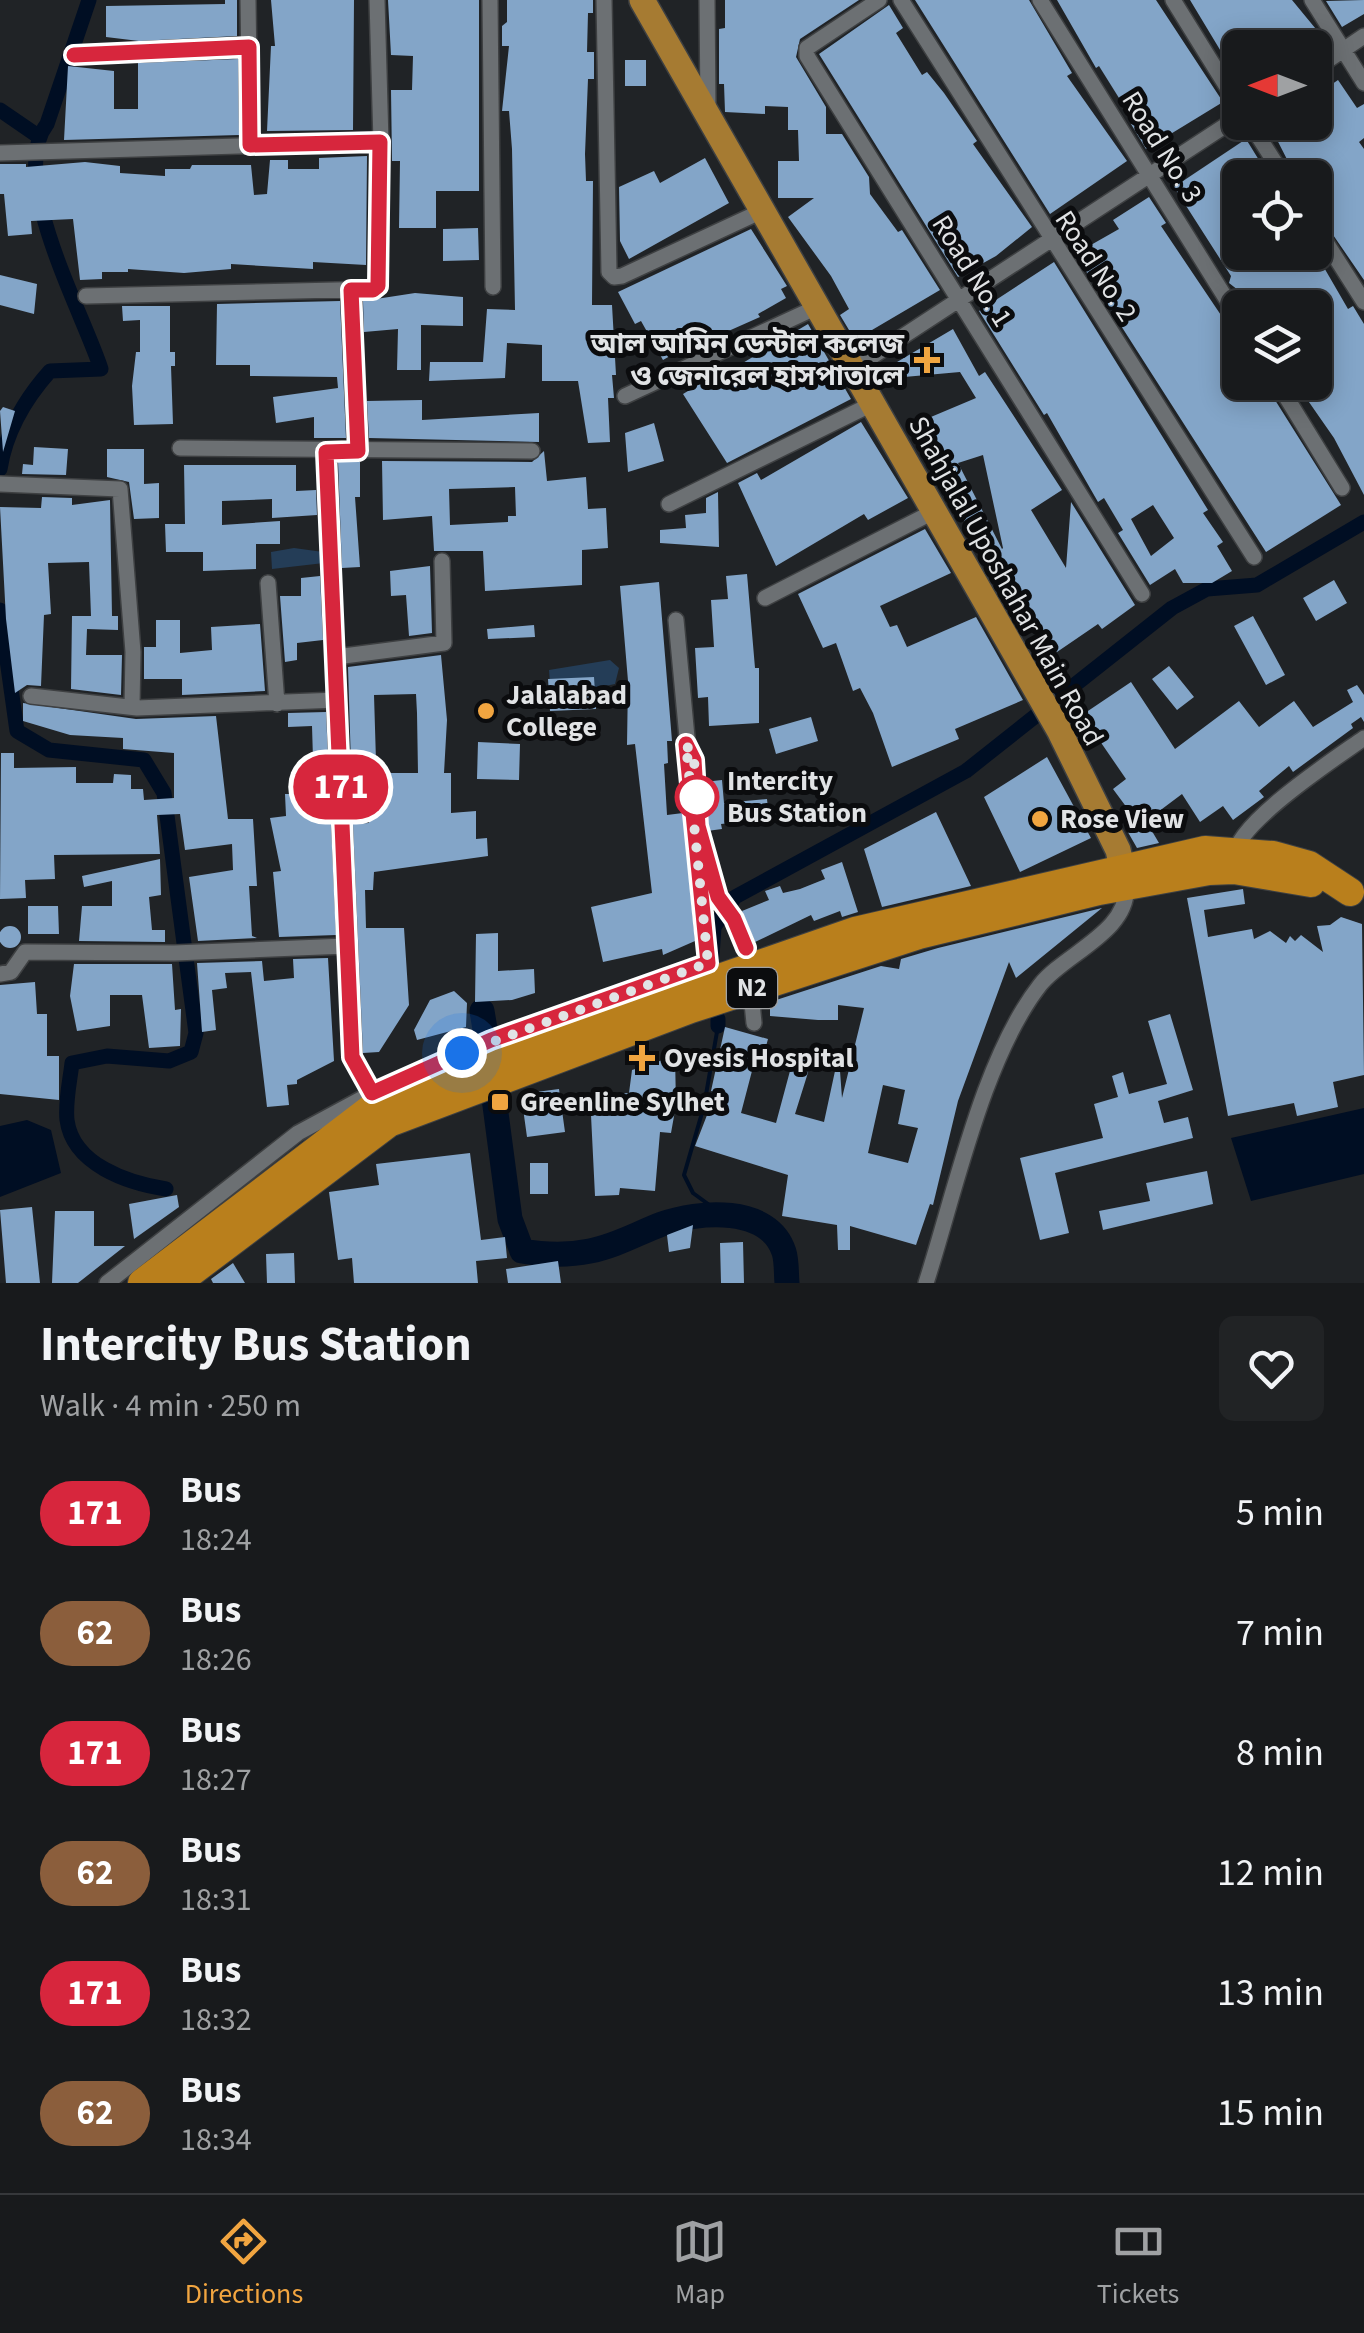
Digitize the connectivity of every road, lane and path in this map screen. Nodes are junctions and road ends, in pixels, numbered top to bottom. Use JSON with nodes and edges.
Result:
{"nodes":[{"id":1,"x":248,"y":0,"type":"edge"},
{"id":2,"x":377,"y":0,"type":"edge"},
{"id":3,"x":490,"y":0,"type":"edge"},
{"id":4,"x":604,"y":0,"type":"edge"},
{"id":5,"x":642,"y":0,"type":"edge"},
{"id":6,"x":707,"y":0,"type":"edge"},
{"id":7,"x":879,"y":0,"type":"edge"},
{"id":8,"x":901,"y":0,"type":"edge"},
{"id":9,"x":1040,"y":0,"type":"edge"},
{"id":10,"x":1173,"y":0,"type":"edge"},
{"id":11,"x":1312,"y":0,"type":"edge"},
{"id":12,"x":1364,"y":36,"type":"edge"},
{"id":13,"x":249,"y":47,"type":"junction"},
{"id":14,"x":1344,"y":50,"type":"junction"},
{"id":15,"x":74,"y":55,"type":"dead end"},
{"id":16,"x":1332,"y":58,"type":"edge"},
{"id":17,"x":1222,"y":79,"type":"edge"},
{"id":18,"x":1364,"y":83,"type":"edge"},
{"id":19,"x":708,"y":116,"type":"junction"},
{"id":20,"x":1222,"y":127,"type":"edge"},
{"id":21,"x":380,"y":142,"type":"junction"},
{"id":22,"x":250,"y":145,"type":"junction"},
{"id":23,"x":0,"y":153,"type":"edge"},
{"id":24,"x":1150,"y":173,"type":"junction"},
{"id":25,"x":764,"y":210,"type":"junction"},
{"id":26,"x":1049,"y":239,"type":"junction"},
{"id":27,"x":1332,"y":252,"type":"edge"},
{"id":28,"x":492,"y":287,"type":"dead end"},
{"id":29,"x":351,"y":290,"type":"junction"},
{"id":30,"x":1222,"y":291,"type":"edge"},
{"id":31,"x":86,"y":296,"type":"dead end"},
{"id":32,"x":960,"y":298,"type":"junction"},
{"id":33,"x":1364,"y":302,"type":"edge"},
{"id":34,"x":817,"y":307,"type":"junction"},
{"id":35,"x":853,"y":369,"type":"junction"},
{"id":36,"x":625,"y":396,"type":"dead end"},
{"id":37,"x":1289,"y":400,"type":"edge"},
{"id":38,"x":872,"y":404,"type":"junction"},
{"id":39,"x":180,"y":448,"type":"dead end"},
{"id":40,"x":358,"y":451,"type":"junction"},
{"id":41,"x":532,"y":451,"type":"dead end"},
{"id":42,"x":326,"y":452,"type":"junction"},
{"id":43,"x":8,"y":484,"type":"edge"},
{"id":44,"x":1342,"y":488,"type":"dead end"},
{"id":45,"x":669,"y":504,"type":"dead end"},
{"id":46,"x":931,"y":513,"type":"junction"},
{"id":47,"x":1254,"y":557,"type":"dead end"},
{"id":48,"x":442,"y":562,"type":"dead end"},
{"id":49,"x":268,"y":583,"type":"dead end"},
{"id":50,"x":1142,"y":594,"type":"dead end"},
{"id":51,"x":765,"y":598,"type":"dead end"},
{"id":52,"x":676,"y":620,"type":"dead end"},
{"id":53,"x":336,"y":656,"type":"junction"},
{"id":54,"x":31,"y":696,"type":"dead end"},
{"id":55,"x":338,"y":700,"type":"junction"},
{"id":56,"x":277,"y":704,"type":"junction"},
{"id":57,"x":132,"y":705,"type":"junction"},
{"id":58,"x":1364,"y":738,"type":"edge"},
{"id":59,"x":686,"y":744,"type":"junction"},
{"id":60,"x":1234,"y":860,"type":"junction"},
{"id":61,"x":1124,"y":876,"type":"junction"},
{"id":62,"x":1357,"y":895,"type":"edge"},
{"id":63,"x":346,"y":946,"type":"junction"},
{"id":64,"x":746,"y":948,"type":"dead end"},
{"id":65,"x":709,"y":972,"type":"junction"},
{"id":66,"x":0,"y":974,"type":"edge"},
{"id":67,"x":752,"y":1003,"type":"dead end"},
{"id":68,"x":754,"y":1023,"type":"dead end"},
{"id":69,"x":380,"y":1106,"type":"junction"},
{"id":70,"x":107,"y":1283,"type":"edge"},
{"id":71,"x":142,"y":1283,"type":"edge"},
{"id":72,"x":177,"y":1283,"type":"edge"},
{"id":73,"x":926,"y":1283,"type":"edge"}],
"edges":[{"from":1,"to":13,"type":"street"},
{"from":2,"to":21,"type":"street"},
{"from":3,"to":28,"type":"street"},
{"from":4,"to":25,"type":"street"},
{"from":5,"to":19,"type":"main road","name":"Shahjalal Uposhahar Main Road"},
{"from":6,"to":19,"type":"street"},
{"from":7,"to":32,"type":"street","name":"Road No. 1"},
{"from":8,"to":26,"type":"street","name":"Road No. 2"},
{"from":9,"to":24,"type":"street","name":"Road No. 3"},
{"from":10,"to":17,"type":"street"},
{"from":11,"to":14,"type":"street"},
{"from":12,"to":14,"type":"street"},
{"from":13,"to":15,"type":"street"},
{"from":13,"to":22,"type":"street"},
{"from":14,"to":16,"type":"street"},
{"from":14,"to":18,"type":"street"},
{"from":19,"to":25,"type":"main road","name":"Shahjalal Uposhahar Main Road"},
{"from":20,"to":24,"type":"street"},
{"from":21,"to":22,"type":"street"},
{"from":21,"to":29,"type":"street"},
{"from":22,"to":23,"type":"street"},
{"from":24,"to":26,"type":"street"},
{"from":24,"to":30,"type":"street","name":"Road No. 3"},
{"from":25,"to":34,"type":"main road","name":"Shahjalal Uposhahar Main Road"},
{"from":26,"to":32,"type":"street"},
{"from":26,"to":47,"type":"street","name":"Road No. 2"},
{"from":27,"to":33,"type":"street"},
{"from":29,"to":31,"type":"street"},
{"from":29,"to":40,"type":"street"},
{"from":32,"to":35,"type":"street"},
{"from":32,"to":50,"type":"street","name":"Road No. 1"},
{"from":34,"to":35,"type":"main road","name":"Shahjalal Uposhahar Main Road"},
{"from":34,"to":36,"type":"street"},
{"from":35,"to":38,"type":"main road","name":"Shahjalal Uposhahar Main Road"},
{"from":37,"to":44,"type":"street"},
{"from":38,"to":45,"type":"street"},
{"from":38,"to":46,"type":"main road","name":"Shahjalal Uposhahar Main Road"},
{"from":39,"to":42,"type":"street"},
{"from":40,"to":41,"type":"street"},
{"from":40,"to":42,"type":"street"},
{"from":42,"to":53,"type":"street"},
{"from":43,"to":57,"type":"street"},
{"from":46,"to":51,"type":"street"},
{"from":46,"to":61,"type":"main road","name":"Shahjalal Uposhahar Main Road"},
{"from":48,"to":53,"type":"street"},
{"from":49,"to":56,"type":"street"},
{"from":52,"to":59,"type":"street"},
{"from":53,"to":55,"type":"street"},
{"from":54,"to":57,"type":"street"},
{"from":55,"to":56,"type":"street"},
{"from":55,"to":63,"type":"street"},
{"from":56,"to":57,"type":"street"},
{"from":58,"to":60,"type":"street"},
{"from":59,"to":64,"type":"street"},
{"from":59,"to":65,"type":"street"},
{"from":60,"to":61,"type":"highway","number":"N2"},
{"from":60,"to":62,"type":"highway","number":"N2"},
{"from":61,"to":65,"type":"highway","number":"N2"},
{"from":61,"to":69,"type":"highway","number":"N2"},
{"from":61,"to":73,"type":"street"},
{"from":63,"to":66,"type":"street"},
{"from":63,"to":69,"type":"street"},
{"from":65,"to":69,"type":"highway","number":"N2"},
{"from":67,"to":68,"type":"street"},
{"from":69,"to":70,"type":"street"},
{"from":69,"to":71,"type":"highway","number":"N2"},
{"from":69,"to":72,"type":"highway","number":"N2"}]}
